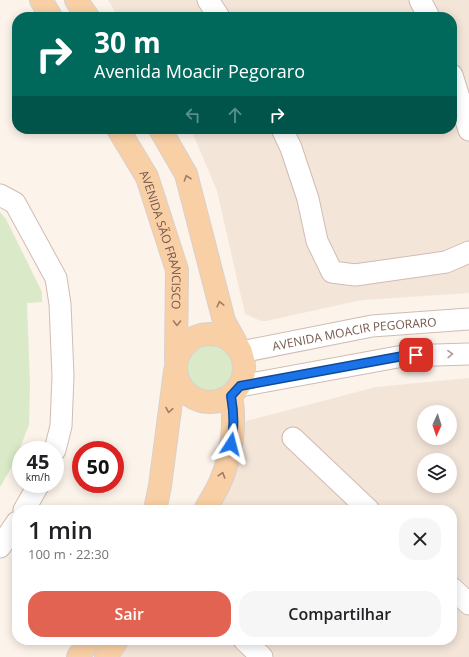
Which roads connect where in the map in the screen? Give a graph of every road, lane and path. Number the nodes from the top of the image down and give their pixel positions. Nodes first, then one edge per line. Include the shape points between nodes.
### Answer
1 (41, 0) edge
2 (76, 0) edge
3 (208, 0) edge
4 (420, 0) edge
5 (48, 12) edge
6 (84, 12) edge
7 (216, 12) edge
8 (426, 12) edge
9 (457, 91) edge
10 (469, 130) edge
11 (121, 134) edge
12 (163, 134) edge
13 (284, 134) edge
14 (0, 195) edge
15 (469, 252) edge
16 (469, 319) edge
17 (396, 323) junction
18 (241, 352) junction
19 (469, 354) edge
20 (403, 356) junction
21 (176, 365) junction
22 (235, 391) junction
23 (293, 438) dead end
24 (57, 441) edge
25 (34, 493) edge
26 (27, 505) edge
27 (156, 505) edge
28 (208, 505) edge
29 (364, 505) edge
30 (12, 529) edge
31 (0, 547) edge
32 (457, 593) edge
33 (469, 604) edge
34 (86, 645) edge
35 (114, 645) edge
36 (249, 645) edge
37 (78, 657) edge
38 (106, 657) edge
39 (262, 657) edge

1 - 5 main road
2 - 6 main road
3 - 7 street
4 - 8 street
9 - 10 street
11 -> 21 main road, AVENIDA SÃO FRANCISCO via 147,177 177,270
18 -> 12 main road via 224,322 186,174
13 - 15 street via 308,199 317,241 332,272 356,274 446,262
14 - 24 street via 15,203 56,278 60,304 63,376 61,426
16 - 17 street, AVENIDA MOACIR PEGORARO
17 - 18 street, AVENIDA MOACIR PEGORARO
17 - 20 street
18 - 21 main road via 229,339 217,334 204,334 182,347
18 - 22 main road via 244,375
20 -> 19 street
20 - 22 street
21 - 22 main road via 180,385 190,396 203,402 218,402
21 -> 27 main road, AVENIDA SÃO FRANCISCO
28 -> 22 main road via 221,480 234,432
23 - 29 street
25 - 26 street
30 - 31 street
32 - 33 street
34 - 37 main road
35 - 38 main road
36 - 39 street

